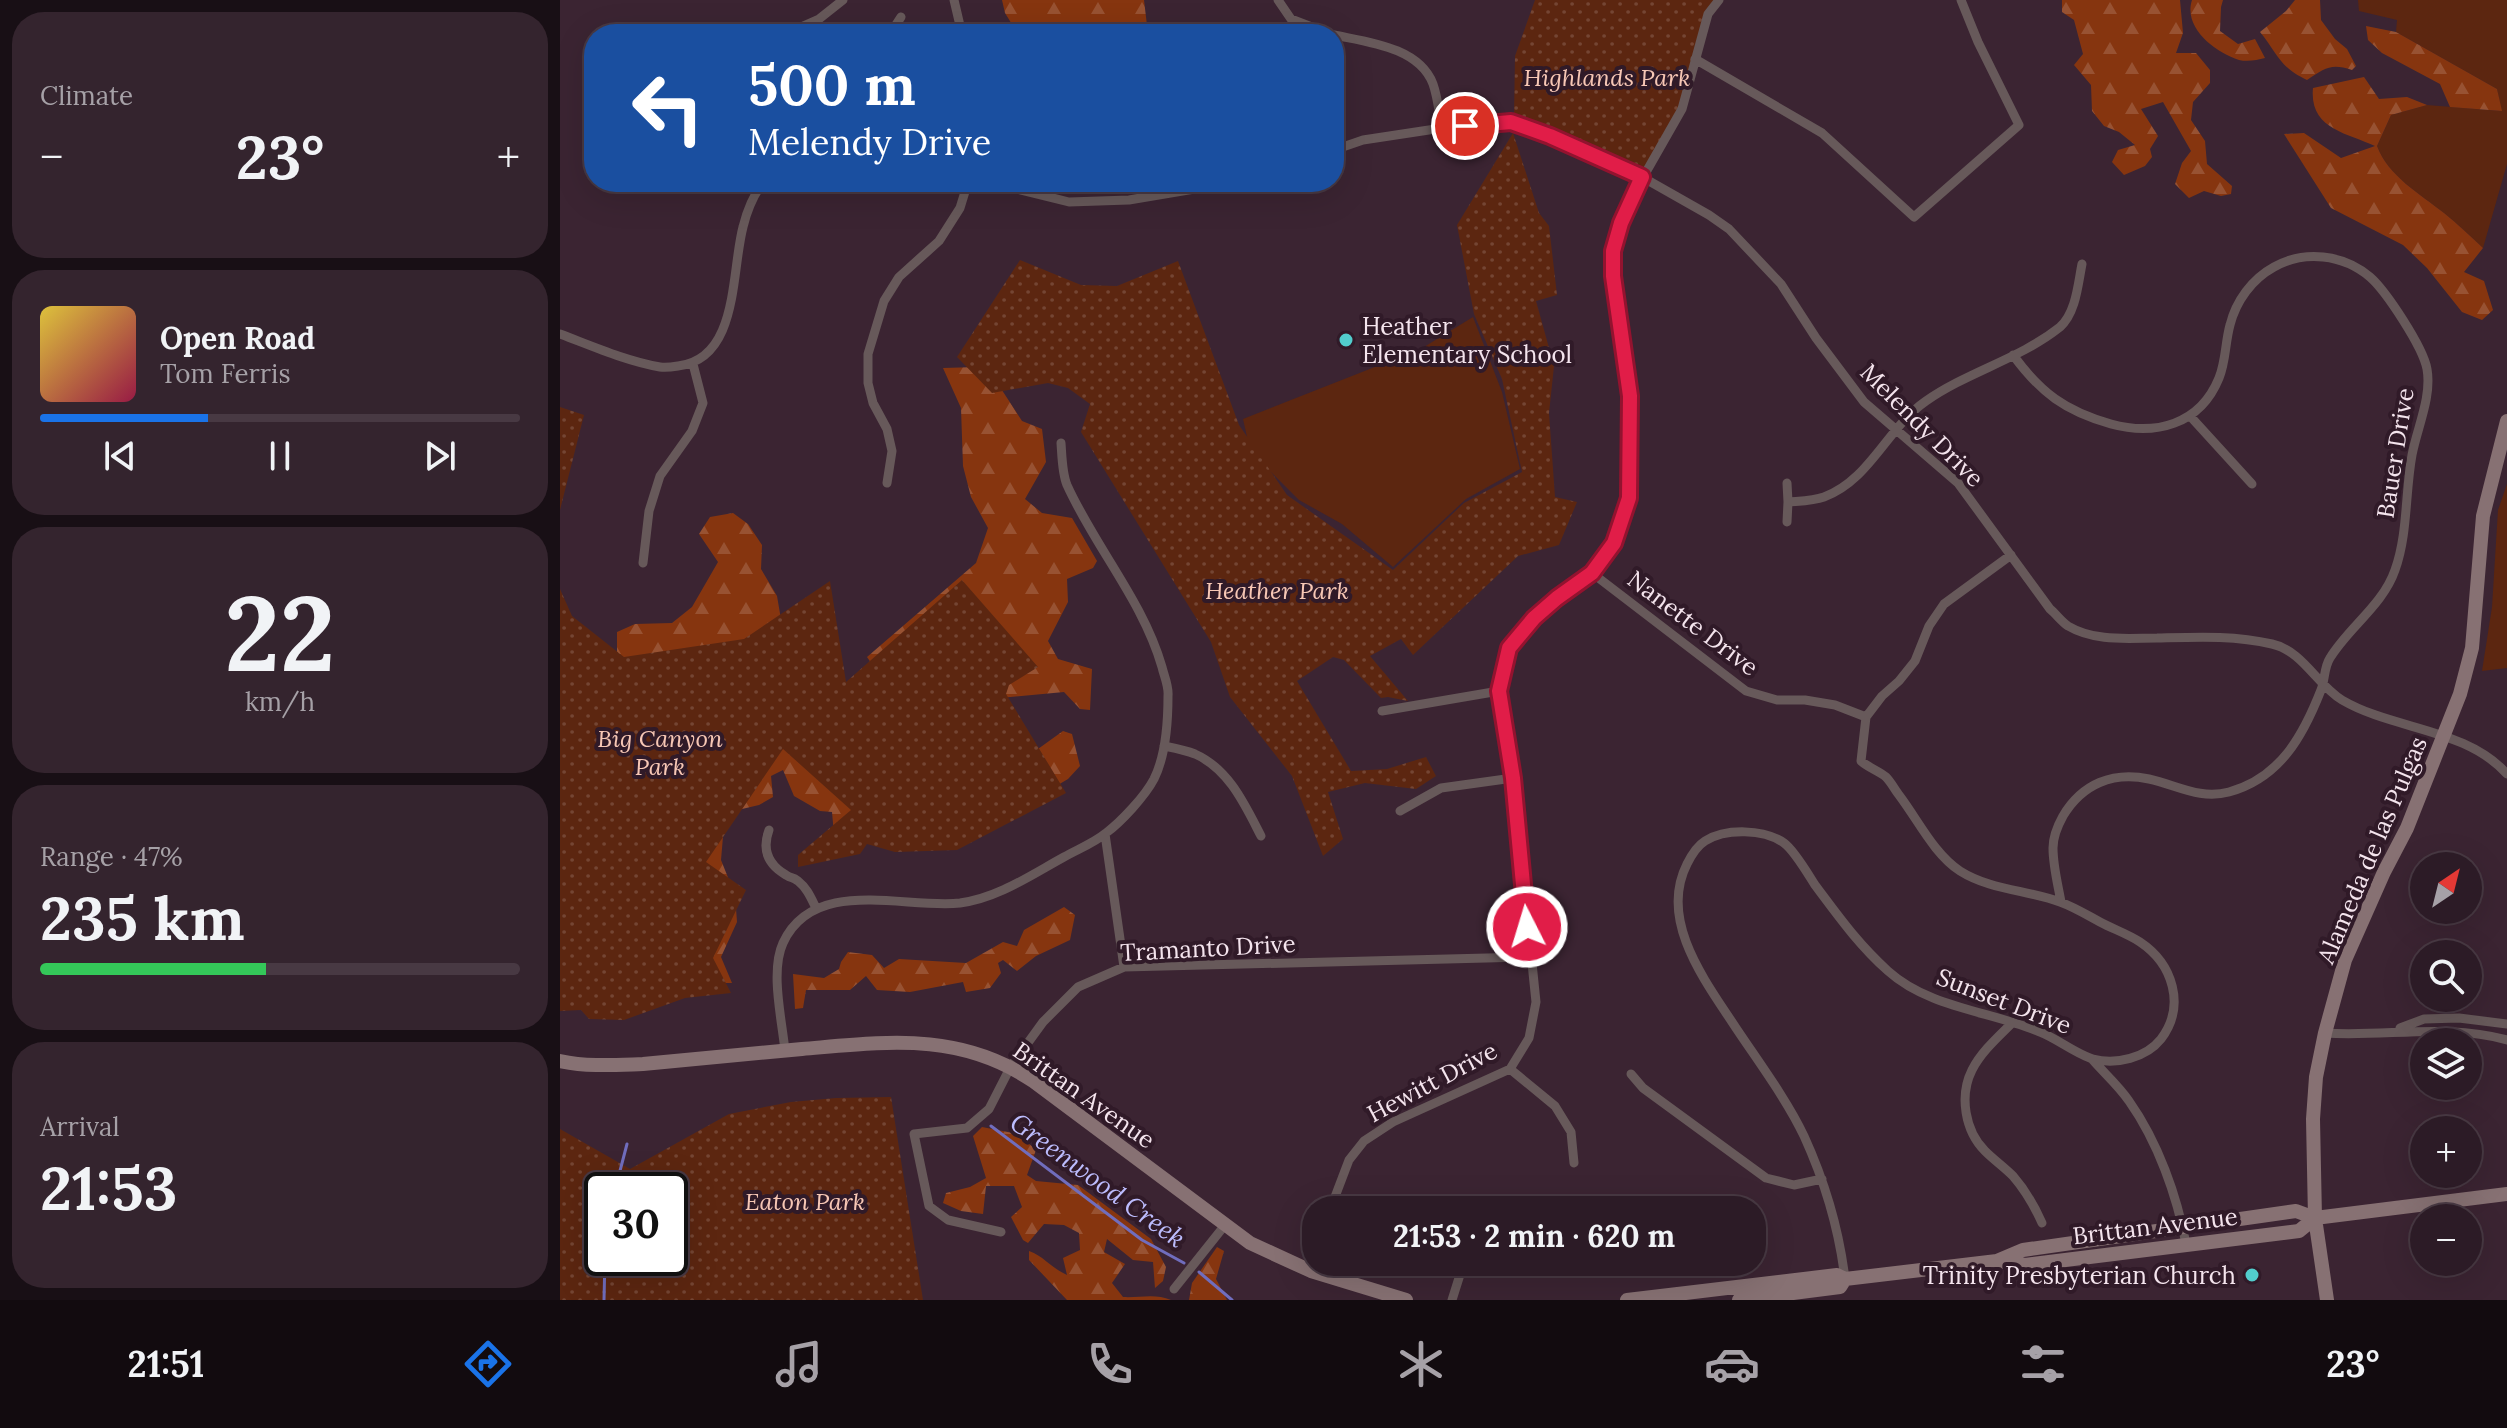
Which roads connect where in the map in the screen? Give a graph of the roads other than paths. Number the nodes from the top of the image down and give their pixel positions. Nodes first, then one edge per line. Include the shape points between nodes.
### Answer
1 (843, 0) edge
2 (954, 0) edge
3 (1278, 0) edge
4 (1719, 0) edge
5 (1961, 0) edge
6 (901, 17) dead end
7 (808, 24) edge
8 (896, 24) edge
9 (960, 24) edge
10 (1305, 24) edge
11 (1344, 37) edge
12 (1695, 59) junction
13 (1442, 128) junction
14 (1344, 147) edge
15 (1642, 177) junction
16 (756, 192) edge
17 (965, 192) edge
18 (1029, 192) edge
19 (1177, 192) edge
20 (2082, 264) dead end
21 (560, 334) edge
22 (2013, 355) junction
23 (693, 364) junction
24 (2190, 416) junction
25 (2507, 421) edge
26 (1897, 430) junction
27 (1061, 443) dead end
28 (887, 483) dead end
29 (1787, 483) dead end
30 (2252, 484) dead end
31 (1788, 502) junction
32 (1787, 522) dead end
33 (2011, 555) junction
34 (643, 563) dead end
35 (1592, 573) junction
36 (2324, 683) junction
37 (1499, 691) junction
38 (1382, 711) dead end
39 (1866, 717) junction
40 (2445, 737) junction
41 (1164, 746) junction
42 (2507, 774) edge
43 (1513, 778) junction
44 (1400, 811) dead end
45 (769, 830) dead end
46 (1105, 834) junction
47 (1261, 836) dead end
48 (2061, 902) junction
49 (816, 908) junction
50 (1530, 957) junction
51 (1124, 967) junction
52 (2012, 1023) junction
53 (2507, 1024) edge
54 (2393, 1031) junction
55 (2325, 1033) junction
56 (2507, 1040) edge
57 (785, 1051) junction
58 (2092, 1059) junction
59 (560, 1061) edge
60 (1011, 1066) junction
61 (1510, 1069) junction
62 (1631, 1074) dead end
63 (1574, 1163) dead end
64 (1822, 1179) junction
65 (2507, 1194) edge
66 (1335, 1196) edge
67 (2315, 1218) junction
68 (2042, 1223) dead end
69 (1225, 1225) junction
70 (2183, 1228) junction
71 (1001, 1232) dead end
72 (2186, 1244) junction
73 (1302, 1260) edge
74 (1997, 1261) junction
75 (1345, 1276) edge
76 (1460, 1276) edge
77 (1845, 1279) junction
78 (1174, 1289) dead end
79 (1406, 1300) edge
80 (1452, 1300) edge
81 (1627, 1300) edge
82 (1739, 1300) edge
83 (2327, 1300) edge

1 - 7 street
2 - 9 street
3 - 10 street via 1291,19
4 - 12 street, Hewitt Drive via 1708,14
5 - 12 street via 2019,125 1914,217 1822,133
6 - 8 street
11 - 13 street via 1387,47 1415,61 1432,82
12 - 15 street, Hewitt Drive via 1682,109
13 - 14 street, Melendy Drive
13 - 15 street, Melendy Drive via 1511,122
15 - 26 street, Melendy Drive via 1729,229 1781,284 1864,402
15 - 35 street, Hewitt Drive via 1613,251 1630,396 1629,498 1614,543
16 - 23 street via 742,227 727,321 713,348
17 - 28 street via 939,241 899,277 884,301 868,354 868,383 892,451
18 - 19 street via 1069,202
20 - 22 street via 2075,301 2062,325
21 - 23 street via 663,368
22 - 24 street via 2032,381 2064,406 2096,420 2144,429 2166,427
22 - 26 street via 1922,403
23 - 34 street via 703,403 692,431 660,476 649,511
24 - 30 street
24 - 36 street, Bauer Drive via 2219,380 2240,298 2274,267 2294,259 2328,256 2373,279 2424,357 2427,390 2395,572 2328,660
25 - 40 main road, Alameda de las Pulgas via 2483,516 2472,648
26 - 31 street via 1850,485 1822,498
26 - 33 street, Melendy Drive via 1958,483
27 - 41 street via 1066,482 1155,643 1169,692
29 - 31 street
31 - 32 street
33 - 36 street, Melendy Drive via 2068,626 2102,638 2234,637 2276,644 2296,655
33 - 39 street via 1944,604 1915,661
35 - 37 street, Hewitt Drive via 1557,598 1509,648
35 - 39 street, Nanette Drive via 1746,691 1777,700 1835,705
36 - 40 street, Melendy Drive via 2357,708
36 - 48 street, Bauer Drive via 2299,739 2262,778 2207,795 2131,777 2111,777 2089,786 2071,803 2052,846
37 - 38 street
37 - 43 street, Hewitt Drive
39 - 48 street, Sunset Drive via 1861,761 1885,775 1943,857 1973,879
40 - 42 street, Melendy Drive via 2488,757
40 - 55 main road, Alameda de las Pulgas via 2345,960
41 - 46 street via 1154,779
41 - 47 street via 1197,755 1224,776
43 - 44 street via 1441,788
43 - 50 street, Hewitt Drive
45 - 49 street via 768,859 809,892
46 - 49 street via 1001,892 978,899 945,904 859,900
46 - 51 street
48 - 58 street, Sunset Drive via 2143,944 2167,969 2174,986 2169,1027 2158,1043 2124,1061
49 - 57 street via 796,926 780,952
50 - 51 street, Tramanto Drive
50 - 61 street, Hewitt Drive via 1536,1002 1529,1038
51 - 60 street, Tramanto Drive via 1078,987 1043,1022
52 - 58 street, Sunset Drive
52 - 64 street, Sunset Drive via 1935,999 1892,975 1856,941 1785,843 1740,831 1703,842 1679,884 1681,923 1697,968 1802,1132
52 - 68 street via 1971,1071 1966,1114 1982,1149 2030,1197
53 - 54 street via 2424,1019
54 - 55 street
54 - 56 street via 2450,1030
55 - 67 main road, Alameda de las Pulgas via 2313,1119
57 - 59 main road, Brittan Avenue via 616,1065
57 - 60 main road, Brittan Avenue via 919,1042 978,1053
58 - 70 street via 2129,1101 2155,1147
60 - 69 main road, Brittan Avenue
60 - 71 street, Tramanto Drive via 989,1109 967,1128 914,1134 929,1206 948,1220
61 - 63 street via 1555,1106 1571,1132
61 - 66 street, Hewitt Drive via 1393,1122 1364,1141 1349,1160
62 - 64 street via 1766,1178 1794,1185
64 - 77 street, Sunset Drive
65 - 67 main road, Brittan Avenue
67 - 70 main road, Brittan Avenue via 2296,1211
67 - 72 main road, Brittan Avenue via 2299,1231
67 - 83 main road, Alameda de las Pulgas
69 - 73 main road, Brittan Avenue via 1250,1243
69 - 78 street
70 - 72 street
70 - 74 main road, Brittan Avenue via 2023,1250
72 - 74 main road, Brittan Avenue via 2025,1265
74 - 77 main road, Brittan Avenue
75 - 79 main road, Brittan Avenue
76 - 80 street
77 - 81 main road, Brittan Avenue via 1837,1275
77 - 82 main road, Brittan Avenue via 1840,1287

